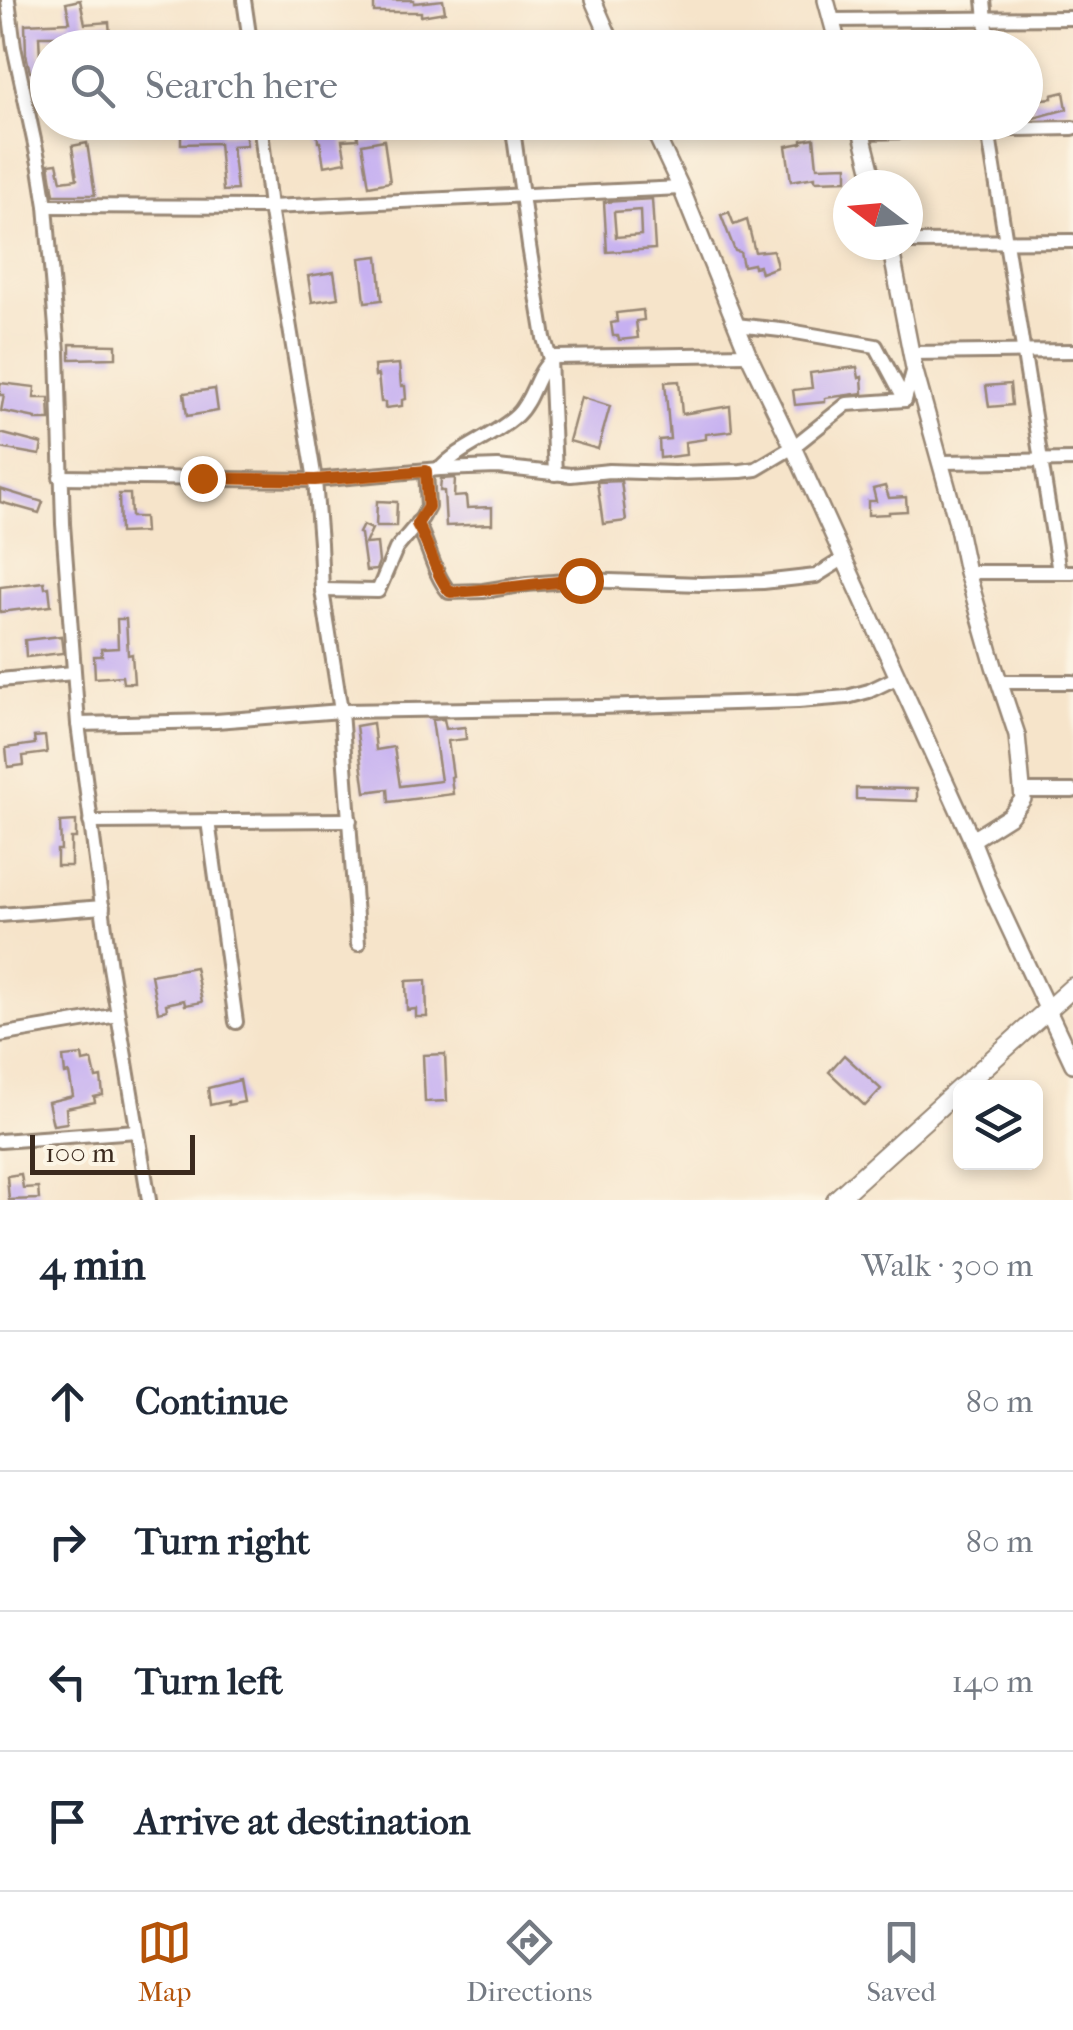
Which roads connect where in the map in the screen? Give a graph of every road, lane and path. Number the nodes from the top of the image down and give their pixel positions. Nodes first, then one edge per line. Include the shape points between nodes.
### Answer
1 (8, 0) edge
2 (244, 0) edge
3 (593, 0) edge
4 (826, 0) edge
5 (984, 0) edge
6 (986, 18) junction
7 (1073, 18) edge
8 (832, 20) junction
9 (248, 30) edge
10 (606, 30) edge
11 (834, 30) edge
12 (987, 30) edge
13 (30, 121) edge
14 (1043, 128) edge
15 (1073, 128) edge
16 (34, 140) edge
17 (262, 140) edge
18 (514, 140) edge
19 (658, 140) edge
20 (864, 140) edge
21 (996, 140) edge
22 (872, 170) edge
23 (681, 188) junction
24 (522, 196) junction
25 (46, 206) junction
26 (270, 207) junction
27 (1073, 241) edge
28 (923, 242) edge
29 (1006, 242) junction
30 (893, 260) edge
31 (736, 325) junction
32 (1073, 351) edge
33 (1024, 352) junction
34 (748, 354) junction
35 (550, 360) junction
36 (912, 361) junction
37 (905, 400) junction
38 (793, 447) junction
39 (1042, 460) junction
40 (1073, 460) edge
41 (941, 462) junction
42 (433, 470) junction
43 (555, 474) junction
44 (60, 478) junction
45 (315, 480) junction
46 (417, 524) junction
47 (843, 559) junction
48 (967, 572) junction
49 (1066, 572) edge
50 (322, 590) junction
51 (73, 673) junction
52 (898, 678) junction
53 (0, 680) edge
54 (1000, 682) junction
55 (1073, 682) edge
56 (341, 711) junction
57 (78, 724) junction
58 (1023, 791) junction
59 (1073, 791) edge
60 (350, 820) junction
61 (90, 822) junction
62 (208, 822) junction
63 (972, 840) junction
64 (102, 908) junction
65 (0, 915) edge
66 (358, 944) dead end
67 (1073, 987) edge
68 (1049, 1009) junction
69 (118, 1015) junction
70 (236, 1022) dead end
71 (0, 1034) edge
72 (1073, 1064) edge
73 (970, 1080) edge
74 (953, 1095) edge
75 (137, 1131) junction
76 (0, 1140) edge
77 (149, 1200) edge
78 (836, 1200) edge

1 - 13 street
2 - 9 street
3 - 10 main road
4 - 8 main road
5 - 6 street
6 - 7 street
6 - 8 street
6 - 12 street
8 - 11 main road
14 - 15 street
16 - 25 street
17 - 26 street
18 - 24 street
19 - 23 main road
20 - 22 main road
21 - 29 street
23 - 24 street
23 - 31 main road
24 - 26 street
24 - 35 street
25 - 26 street
25 - 44 street
26 - 45 street
27 - 29 street
28 - 29 street
29 - 33 street
30 - 36 main road
31 - 34 main road
31 - 37 street via 876,346
32 - 33 street
33 - 36 street
33 - 39 street
34 - 35 street
34 - 38 main road
35 - 42 street via 520,413
35 - 43 street
36 - 37 street
36 - 41 main road
37 - 38 street via 847,404
38 - 43 street via 741,472
38 - 47 main road
39 - 40 street
39 - 41 street
39 - 49 street
41 - 48 main road
42 - 43 street via 498,467
42 - 45 street
42 - 46 street via 428,507
44 - 45 street
44 - 51 street
45 - 50 street
46 - 47 street via 450,592 580,580 763,582 816,576
46 - 50 street via 396,549 378,590
47 - 52 main road
48 - 49 street
48 - 54 main road
50 - 56 street
51 - 53 street
51 - 57 street
52 - 56 street via 847,697 798,701
52 - 63 main road
54 - 55 street
54 - 58 main road via 1017,736
56 - 57 street
56 - 60 street
57 - 61 street
58 - 59 street
58 - 63 main road via 1010,816
60 - 62 street
60 - 66 street
61 - 62 street
61 - 64 street
62 - 70 street
63 - 68 main road
64 - 65 street
64 - 69 street
67 - 68 highway
68 - 72 main road
68 - 73 highway
69 - 71 street
69 - 75 street
74 - 78 highway
75 - 76 street
75 - 77 street

